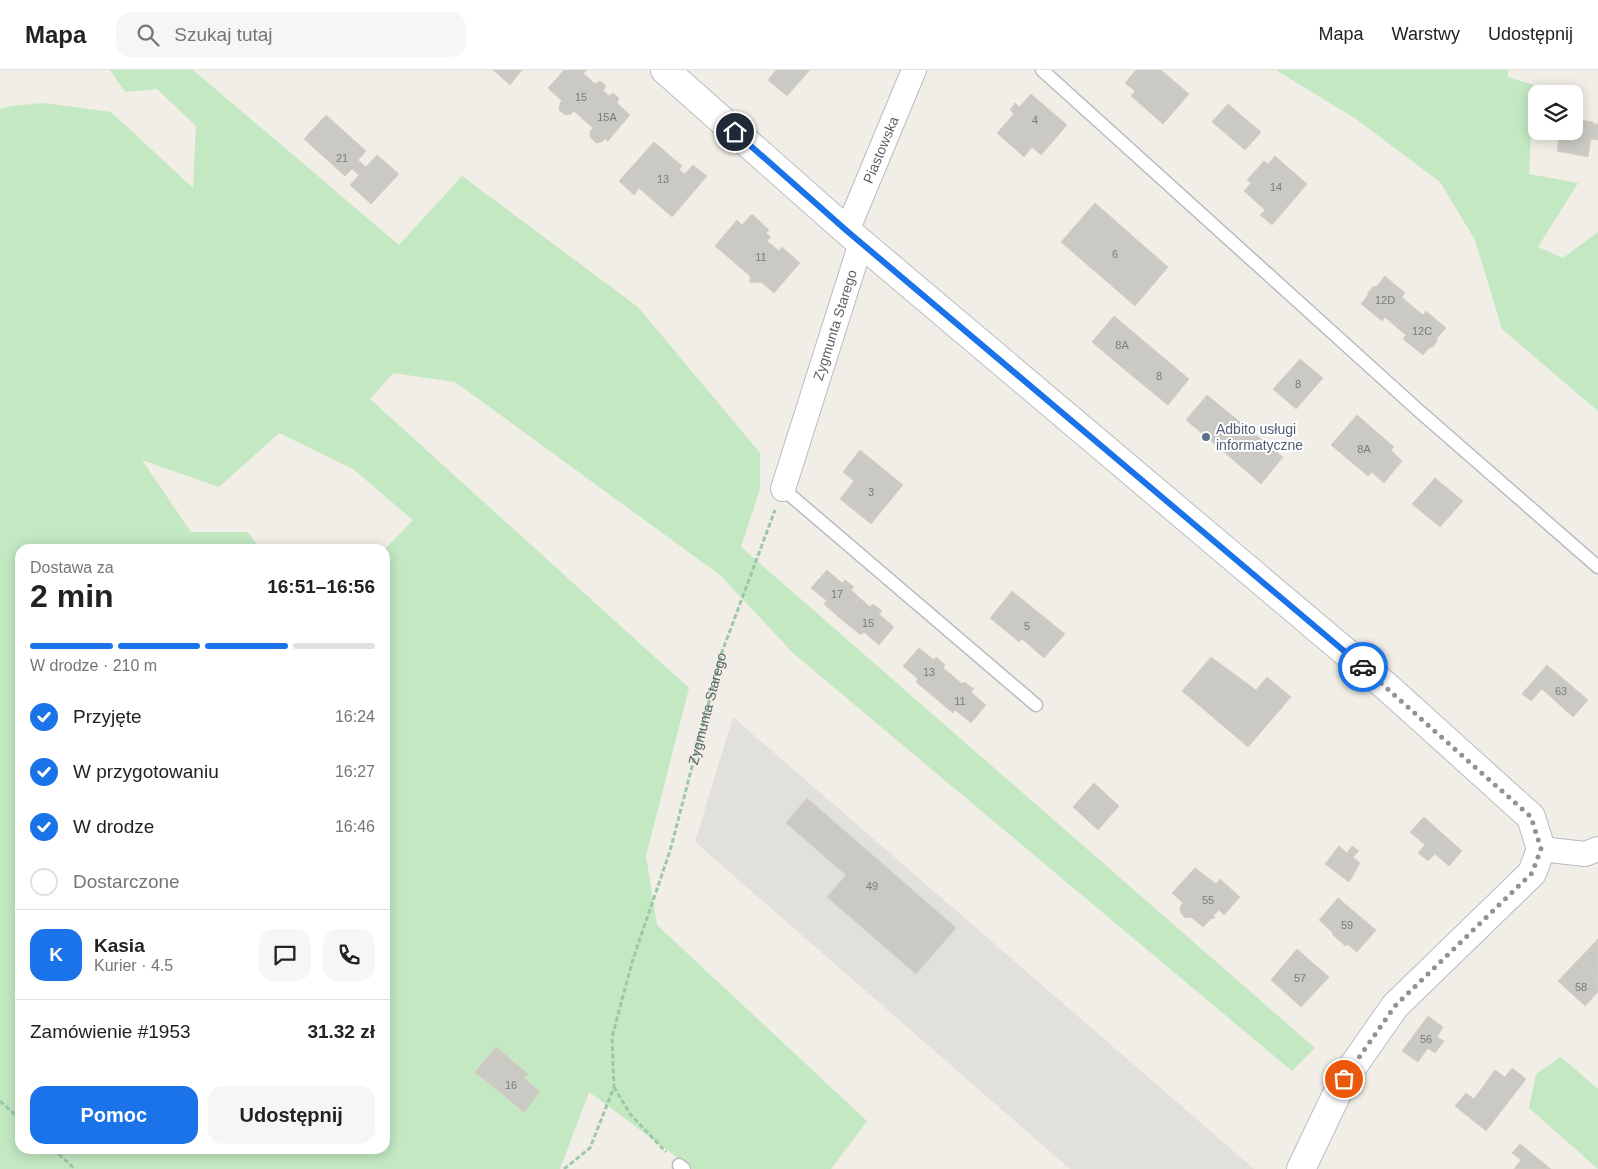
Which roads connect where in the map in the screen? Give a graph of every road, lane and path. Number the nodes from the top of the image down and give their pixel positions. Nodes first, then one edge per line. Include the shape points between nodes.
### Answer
1 (664, 70) edge
2 (914, 70) edge
3 (1042, 70) edge
4 (854, 237) junction
5 (783, 489) junction
6 (1598, 567) edge
7 (1036, 705) dead end
8 (1541, 849) junction
9 (1594, 856) edge
10 (614, 1087) junction
11 (0, 1101) edge
12 (15, 1114) edge
13 (58, 1154) edge
14 (681, 1167) edge
15 (75, 1169) edge
16 (564, 1169) edge
17 (1302, 1169) edge

1 - 4 street
2 - 4 street, Piastowska
3 - 6 lane via 1418,410
4 - 5 street, Zygmunta Starego
4 - 8 street via 1402,700 1531,817
5 - 7 lane
5 - 10 path, Zygmunta Starego via 722,652 670,851 631,968 612,1037
8 - 9 street
8 - 17 street via 1532,873 1395,1006 1344,1079
10 - 14 path via 630,1114
10 - 16 path, Zygmunta Starego via 590,1148
11 - 12 path
13 - 15 path

